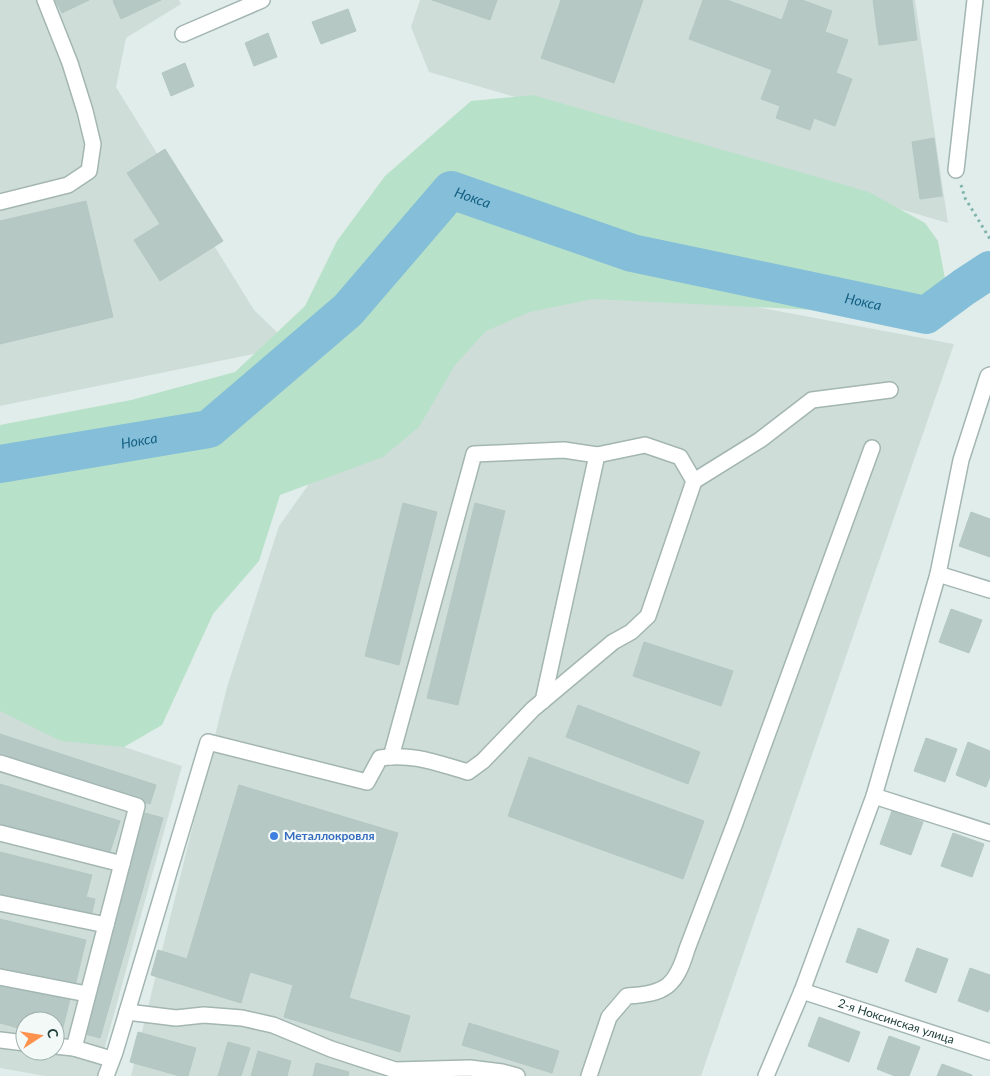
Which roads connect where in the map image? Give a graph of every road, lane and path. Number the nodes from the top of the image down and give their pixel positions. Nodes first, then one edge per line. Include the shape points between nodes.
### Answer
1 (45, 0) edge
2 (262, 0) edge
3 (975, 0) edge
4 (183, 34) dead end
5 (956, 170) joint
6 (0, 202) edge
7 (990, 239) edge
8 (990, 375) edge
9 (890, 390) dead end
10 (872, 448) dead end
11 (597, 455) junction
12 (694, 481) junction
13 (938, 574) junction
14 (990, 590) edge
15 (543, 701) junction
16 (391, 756) junction
17 (0, 763) edge
18 (874, 796) junction
19 (0, 833) edge
20 (990, 833) edge
21 (122, 864) junction
22 (0, 903) edge
23 (106, 925) junction
24 (0, 977) edge
25 (802, 991) junction
26 (87, 994) junction
27 (127, 1012) junction
28 (0, 1040) edge
29 (15, 1042) edge
30 (65, 1047) edge
31 (74, 1048) junction
32 (990, 1052) edge
33 (111, 1059) junction
34 (106, 1076) edge
35 (517, 1076) edge
36 (589, 1076) edge
37 (766, 1076) edge

1 - 6 street via 85,111 93,144 89,171 68,185
2 - 4 street
3 - 5 street
5 - 7 path via 965,198
8 - 13 street via 961,460
9 - 12 street via 812,400 760,440
10 - 36 street via 682,968 664,989 627,996 609,1017
11 - 12 street via 644,445 680,457
11 - 15 street
11 - 16 street via 564,450 474,454
12 - 15 street via 648,616
13 - 14 street
13 - 18 street
15 - 16 street via 468,772 423,758
16 - 27 street via 380,758 367,782 208,742
17 - 21 street via 137,806
18 - 20 street
18 - 25 street
19 - 21 street
21 - 23 street
22 - 23 street
23 - 26 street
24 - 26 street
25 - 32 street, 2-я Ноксинская улица
25 - 37 street
26 - 31 street
27 - 33 street
27 - 35 street via 176,1018 204,1015 242,1018 272,1025 331,1050 395,1070 477,1069
28 - 29 street
30 - 31 street
31 - 33 street
33 - 34 street

